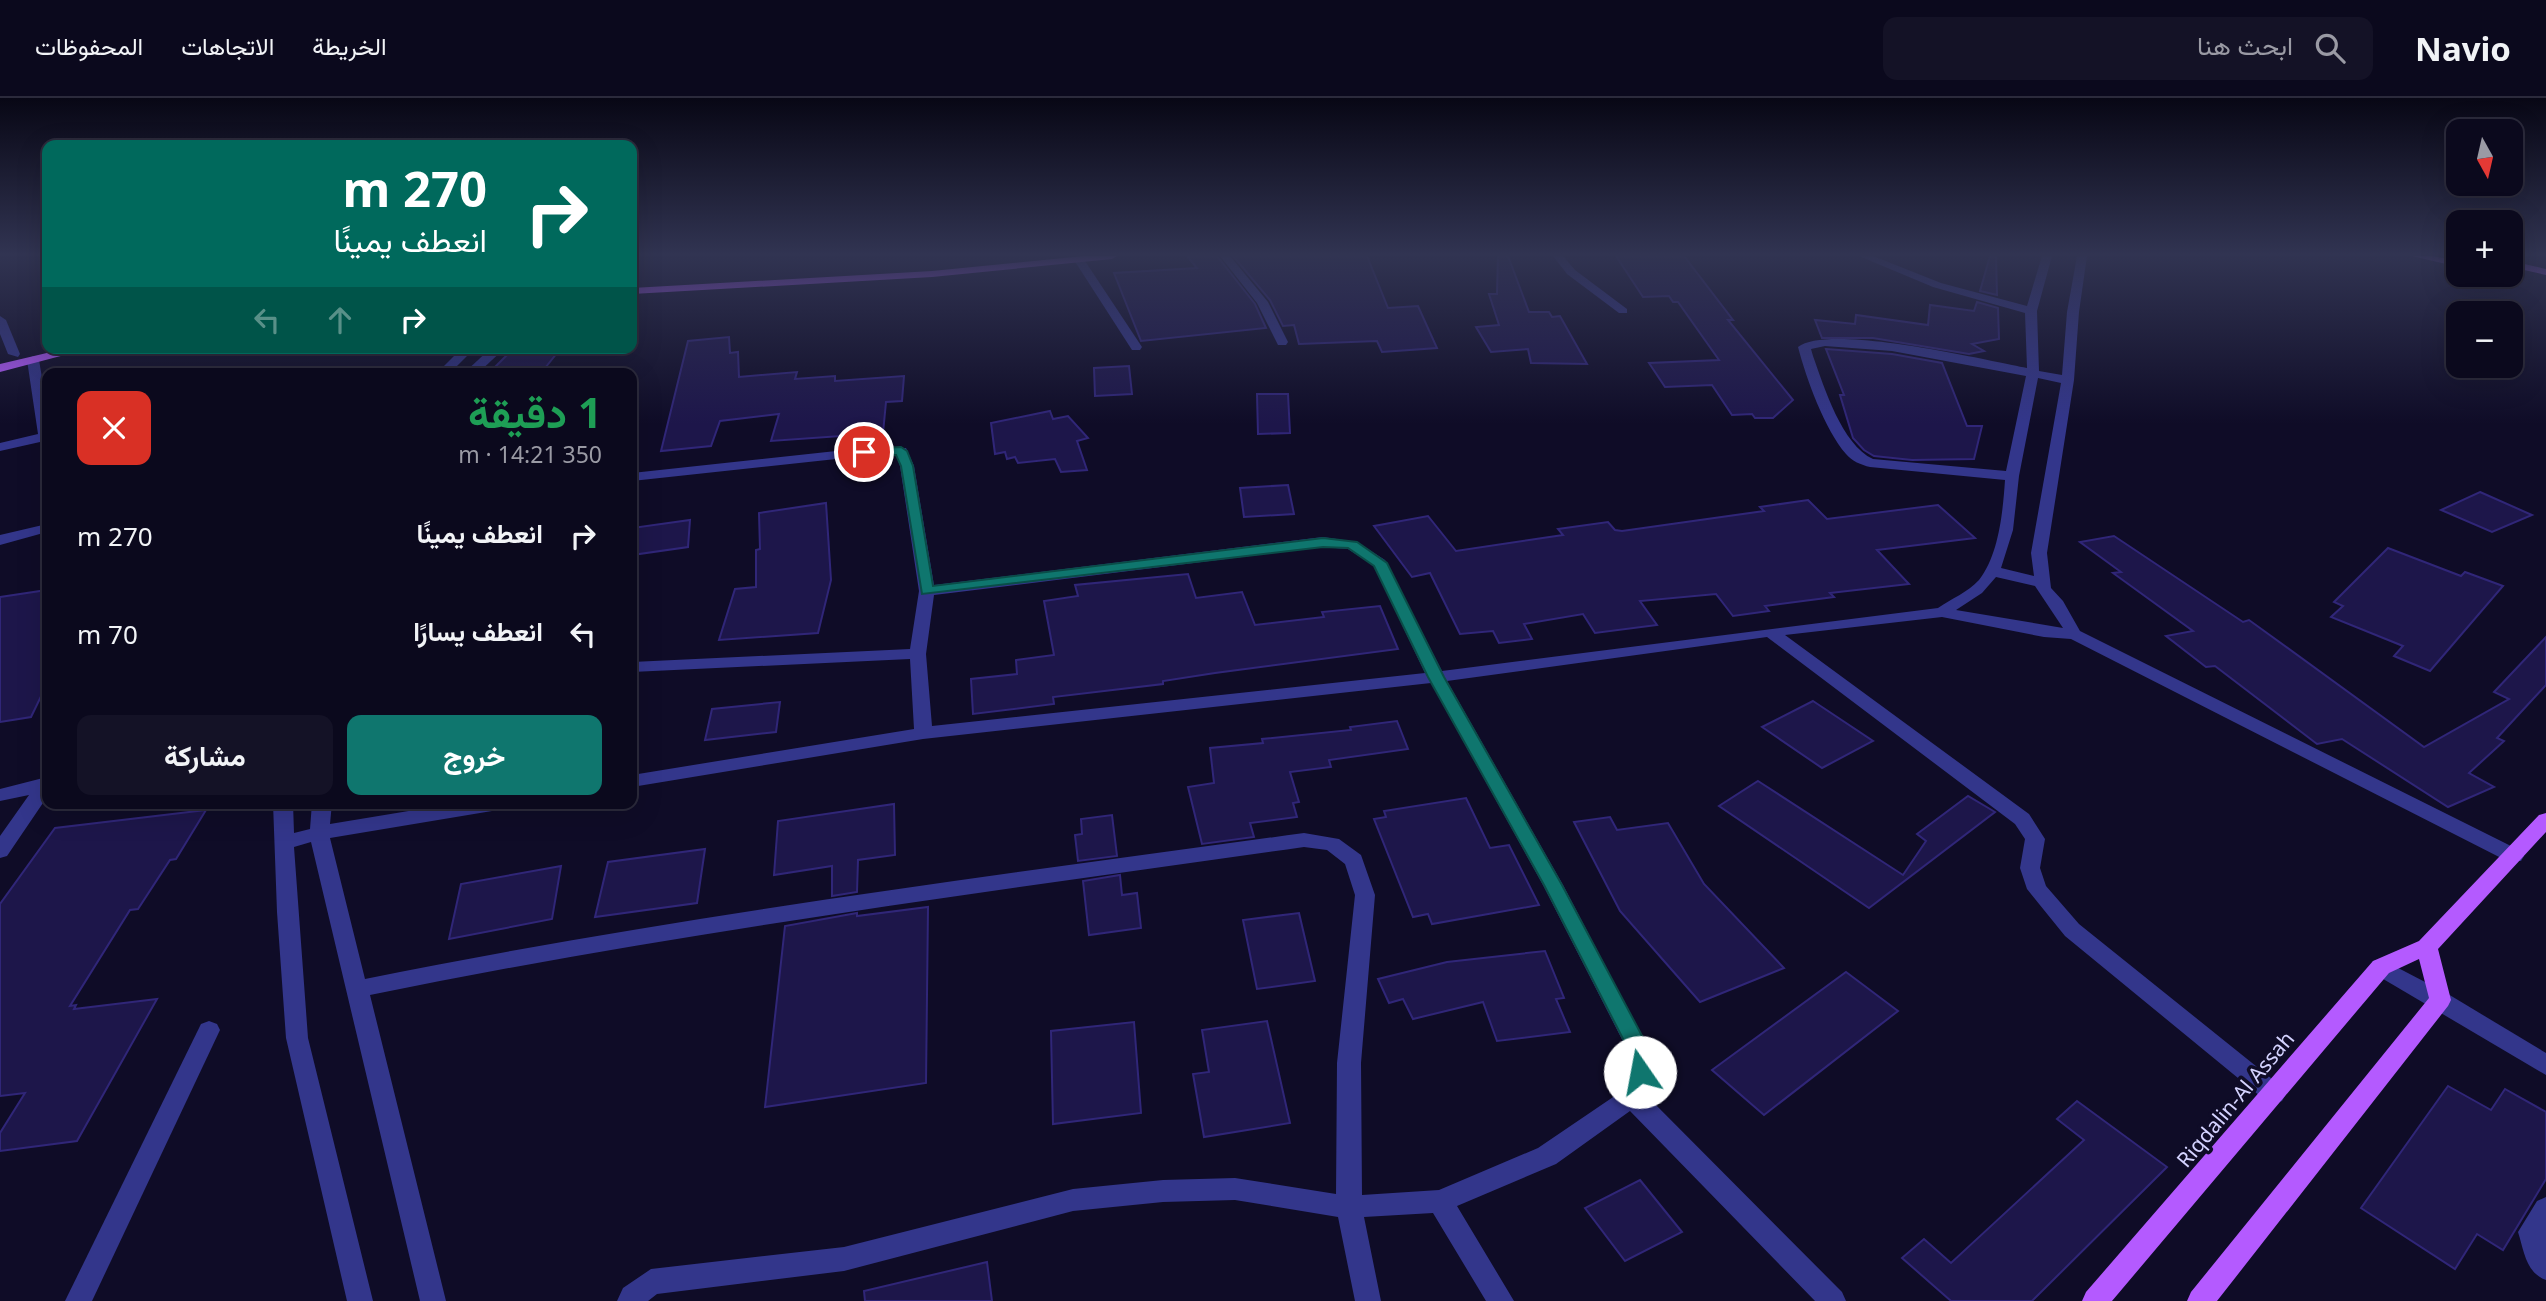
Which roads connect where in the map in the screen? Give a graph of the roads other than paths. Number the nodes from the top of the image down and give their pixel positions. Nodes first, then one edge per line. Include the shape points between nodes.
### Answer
1 (1113, 312) edge
2 (1267, 312) edge
3 (2031, 312) edge
4 (2073, 312) edge
5 (0, 320) edge
6 (1282, 342) dead end
7 (1136, 347) dead end
8 (42, 348) edge
9 (14, 354) junction
10 (59, 354) edge
11 (464, 354) edge
12 (492, 354) edge
13 (0, 357) edge
14 (33, 360) junction
15 (0, 368) edge
16 (448, 368) edge
17 (476, 368) edge
18 (2033, 374) junction
19 (2068, 380) junction
20 (42, 411) edge
21 (42, 440) edge
22 (0, 447) edge
23 (637, 476) edge
24 (2012, 476) junction
25 (42, 529) edge
26 (0, 540) edge
27 (1992, 571) junction
28 (2043, 583) junction
29 (927, 591) junction
30 (1942, 612) junction
31 (1770, 632) junction
32 (2074, 634) junction
33 (918, 654) junction
34 (637, 667) edge
35 (1436, 677) junction
36 (923, 733) junction
37 (637, 780) edge
38 (42, 785) edge
39 (42, 791) edge
40 (0, 795) edge
41 (283, 809) edge
42 (321, 809) edge
43 (462, 809) edge
44 (2546, 820) edge
45 (319, 833) junction
46 (284, 843) junction
47 (0, 851) edge
48 (2514, 856) junction
49 (2427, 947) junction
50 (2381, 967) junction
51 (358, 989) junction
52 (2440, 1000) junction
53 (209, 1030) dead end
54 (2546, 1065) edge
55 (2274, 1094) junction
56 (1632, 1097) junction
57 (1440, 1201) junction
58 (1349, 1207) junction
59 (2546, 1209) edge
60 (2546, 1269) edge
61 (626, 1300) edge
62 (78, 1301) edge
63 (360, 1301) edge
64 (433, 1301) edge
65 (1368, 1301) edge
66 (1501, 1301) edge
67 (1833, 1301) edge
68 (2095, 1301) edge
69 (2200, 1301) edge

1 - 7 street
2 - 6 street
3 - 18 street
4 - 19 street
5 - 9 street
8 - 9 main road
9 - 13 main road
10 - 14 main road
11 - 16 street
12 - 17 street
14 - 15 main road
14 - 20 street
18 - 19 street
18 - 24 street
18 - 24 street via 1851,343 1831,341 1804,347 1836,429 1861,460
19 - 28 street via 2039,553
21 - 22 street
23 - 29 street via 901,451
24 - 27 street
25 - 26 street
27 - 28 street
27 - 30 street via 1984,583
28 - 32 street
29 - 33 street
29 - 35 street via 1323,542 1352,545 1380,563
30 - 31 street
30 - 32 street
31 - 35 street
31 - 55 street via 2022,819 2035,839 2030,868 2037,889 2073,930
32 - 48 street
33 - 34 street
33 - 36 street
35 - 36 street
35 - 56 street via 1553,885 1641,1055
36 - 37 street
38 - 40 street
39 - 47 street
41 - 46 street
42 - 45 street
43 - 45 street
44 - 48 main road, Riqdalin-Al Assah
45 - 46 street
45 - 51 street
46 - 63 street via 297,1038
48 - 49 main road, Riqdalin-Al Assah
49 - 50 main road, Riqdalin-Al Assah
49 - 52 main road
50 - 52 street
50 - 55 main road, Riqdalin-Al Assah
51 - 58 street via 530,954 933,892 1304,840 1332,844 1354,860 1365,895 1349,1063
51 - 64 street
52 - 54 street
52 - 69 main road
53 - 62 street
55 - 68 main road, Riqdalin-Al Assah
56 - 57 street via 1547,1156
56 - 67 street
57 - 58 street
57 - 66 street
58 - 61 street via 1235,1189 1073,1200 844,1259 651,1282
58 - 65 street
59 - 60 street via 2531,1232

